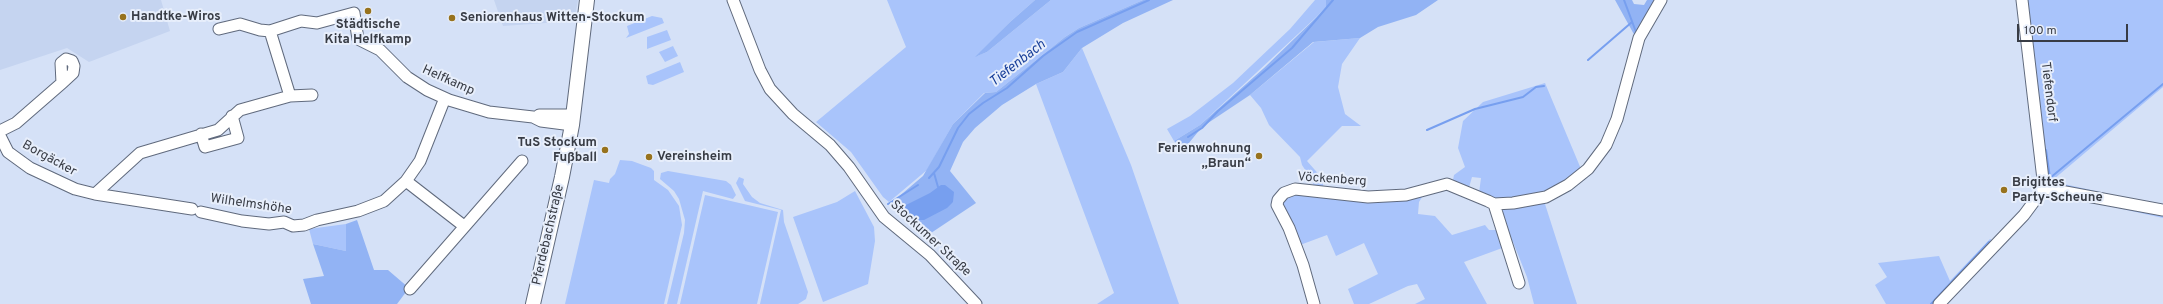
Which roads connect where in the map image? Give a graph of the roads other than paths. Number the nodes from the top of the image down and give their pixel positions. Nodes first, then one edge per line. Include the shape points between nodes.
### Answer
1 (587, 0) edge
2 (733, 0) edge
3 (1661, 0) edge
4 (2022, 0) edge
5 (219, 29) dead end
6 (270, 31) junction
7 (62, 83) dead end
8 (312, 95) dead end
9 (290, 96) junction
10 (445, 98) junction
11 (232, 116) junction
12 (573, 120) junction
13 (218, 130) junction
14 (0, 131) edge
15 (201, 134) junction
16 (0, 136) edge
17 (222, 142) junction
18 (522, 160) dead end
19 (114, 175) junction
20 (406, 181) junction
21 (2044, 188) junction
22 (95, 194) junction
23 (123, 197) junction
24 (1494, 204) junction
25 (2163, 210) edge
26 (464, 226) junction
27 (1519, 283) dead end
28 (410, 289) dead end
29 (533, 304) edge
30 (976, 304) edge
31 (1314, 304) edge
32 (1939, 304) edge

1 - 12 main road, Pferdebachstraße
2 - 30 street, Stockumer Straße via 760,70 774,95 830,145 884,217 930,255
3 - 24 street, Vöckenberg via 1637,43 1617,119 1606,144 1588,169 1568,185 1546,197
4 - 21 street, Tiefendorf
5 - 6 street, Helfkamp via 240,24
6 - 9 street
6 - 10 street, Helfkamp via 301,21 317,23 354,13 358,39 380,50 395,67 418,85
7 - 14 street, Borgäcker via 16,123
8 - 9 street
9 - 11 street via 240,110
10 - 12 street, Helfkamp via 489,112 533,117 541,121
10 - 20 street, Wilhelmshöhe via 423,156
11 - 13 street
11 - 17 street via 238,138
12 - 29 main road, Pferdebachstraße
13 - 15 street
13 - 17 street
15 - 17 street via 204,147
15 - 19 street via 140,153
16 - 22 street, Borgäcker via 8,152 30,168 57,182
18 - 26 street
19 - 22 street
19 - 23 street
20 - 23 street, Wilhelmshöhe via 377,204 293,226 284,222 269,224 242,221
20 - 26 street
21 - 25 street
21 - 32 street via 2024,215
22 - 23 street, Borgäcker
24 - 27 street
24 - 31 street, Vöckenberg via 1447,184 1406,195 1368,197 1295,190 1284,193 1277,205 1289,228
26 - 28 street

